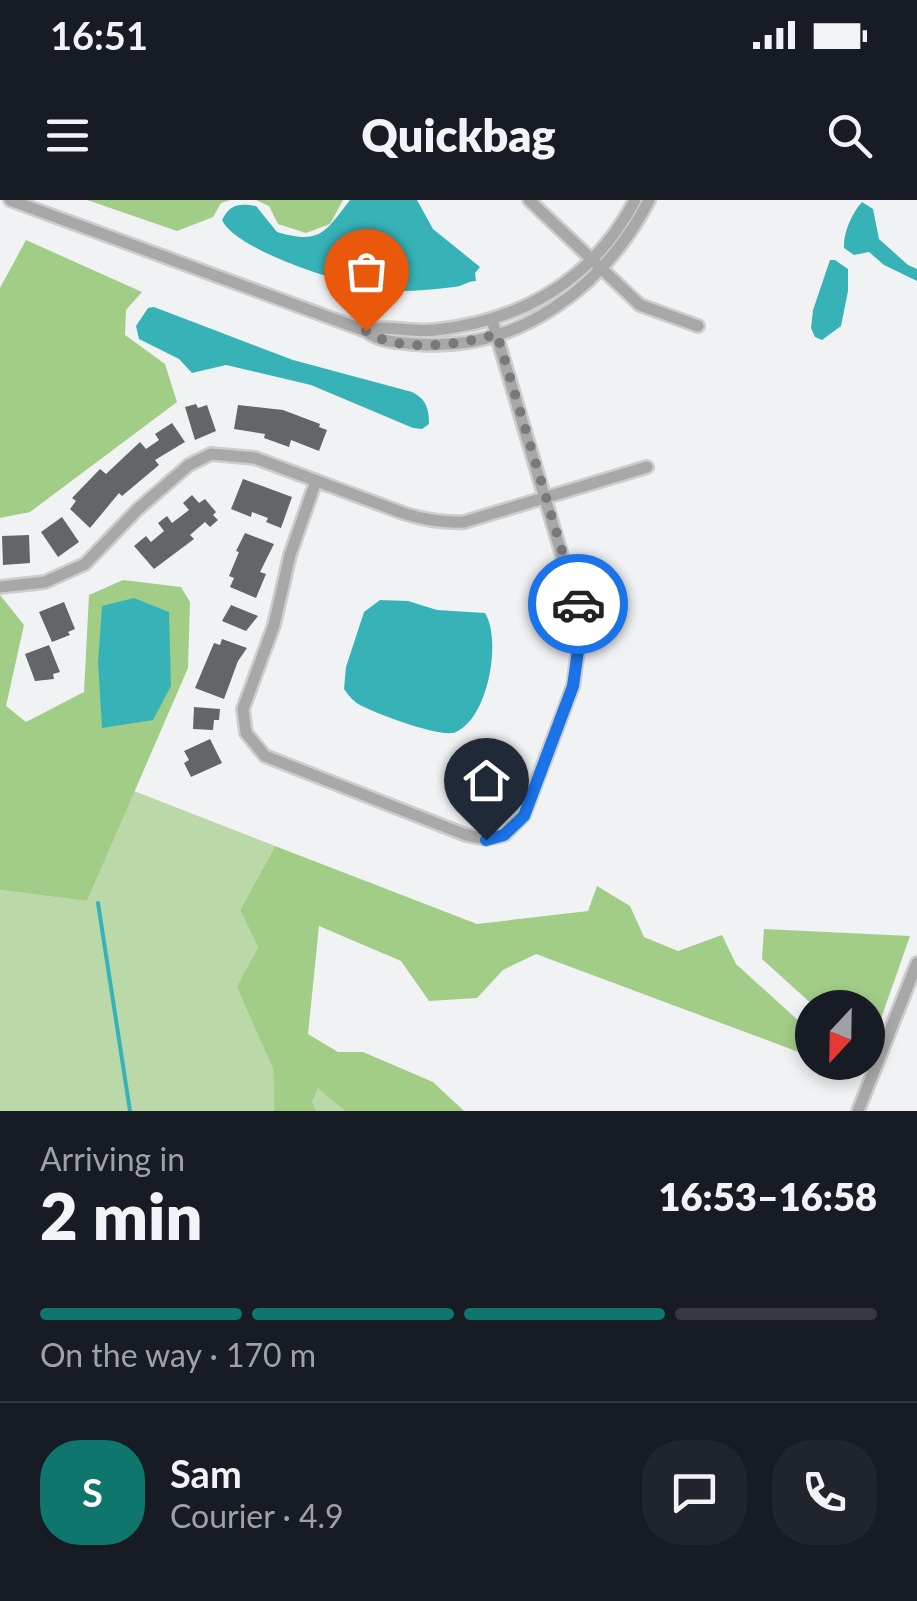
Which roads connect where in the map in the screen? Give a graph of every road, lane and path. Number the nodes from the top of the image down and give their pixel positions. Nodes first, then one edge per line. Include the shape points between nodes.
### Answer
1 (10, 200) edge
2 (530, 200) edge
3 (635, 200) edge
4 (650, 200) edge
5 (592, 260) junction
6 (602, 269) junction
7 (492, 320) junction
8 (698, 326) dead end
9 (366, 331) junction
10 (497, 334) junction
11 (647, 467) dead end
12 (316, 481) junction
13 (546, 497) junction
14 (0, 587) edge
15 (917, 963) edge
16 (858, 1111) edge

1 - 9 street
2 - 5 street
3 - 5 street
4 - 6 street
5 - 6 street
5 - 7 street via 537,303
6 - 8 street via 640,305
6 - 10 street via 547,313
7 - 9 street via 428,331
7 - 10 street
9 - 10 street via 379,341 427,345
10 - 13 street
11 - 13 street
12 - 13 street via 403,514 448,523
12 - 13 street via 242,709 241,736 266,756 486,840 504,835 524,816 573,686 580,649 576,596
12 - 14 street via 255,458 211,454 130,516 86,564 46,582
15 - 16 street

